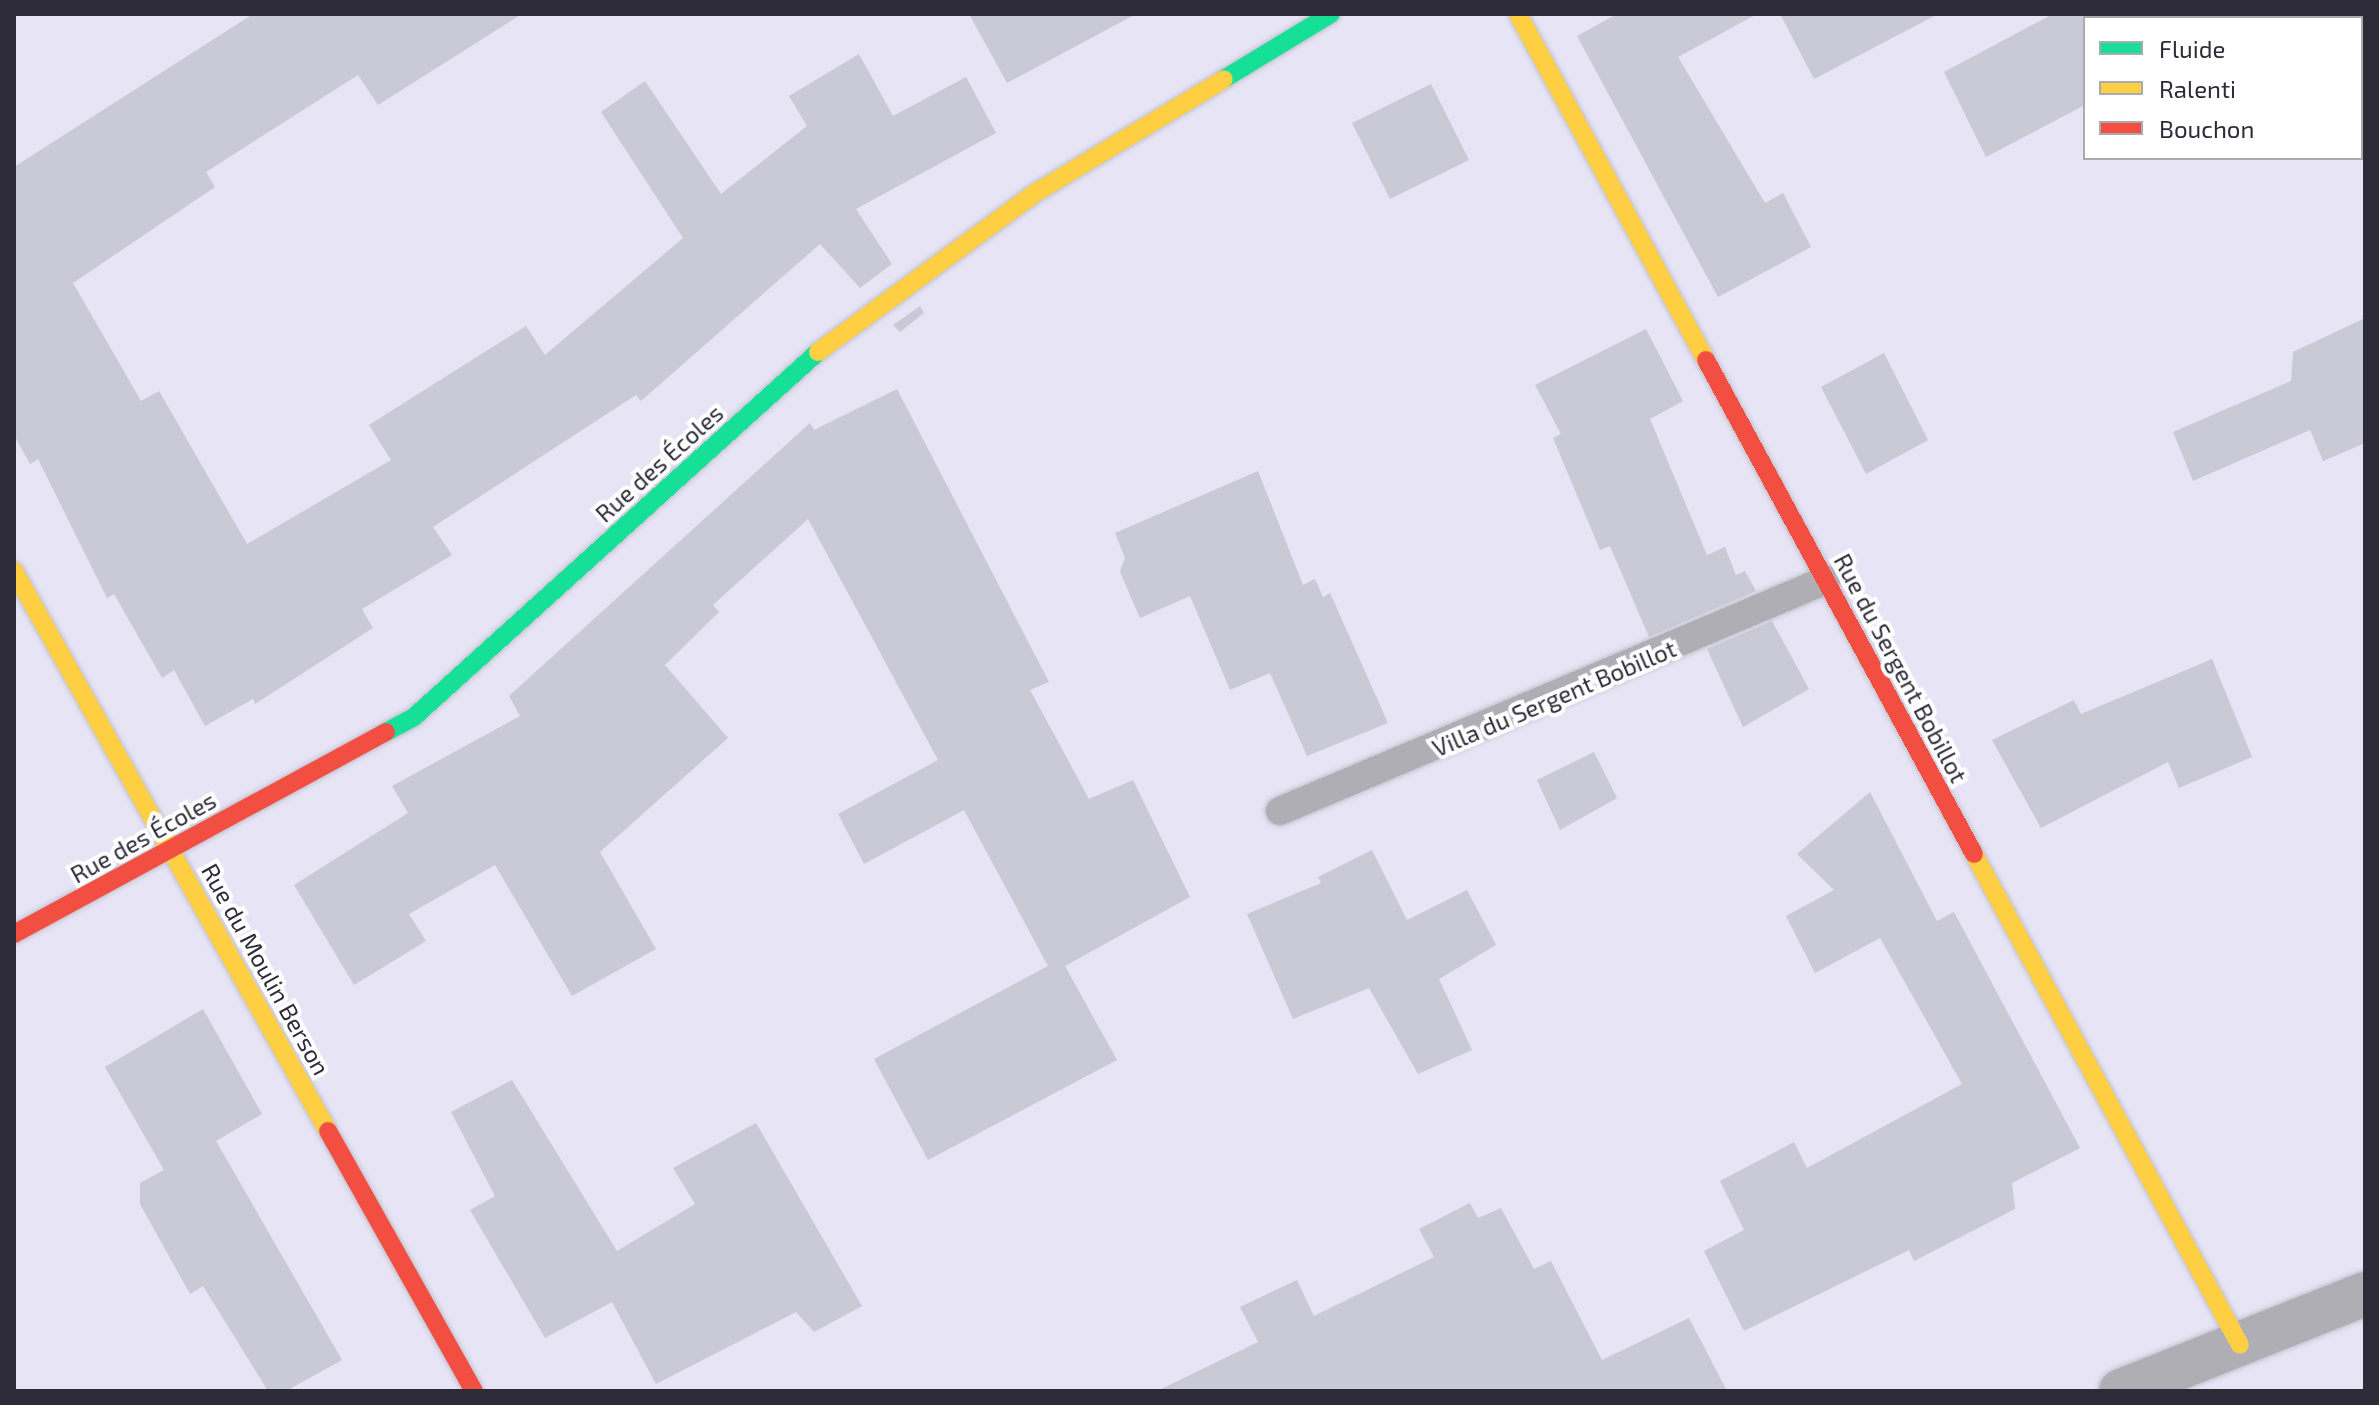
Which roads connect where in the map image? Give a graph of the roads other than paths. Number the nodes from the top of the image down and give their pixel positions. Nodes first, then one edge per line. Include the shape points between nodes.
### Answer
1 (1331, 14) edge
2 (1518, 14) edge
3 (14, 571) edge
4 (1826, 580) junction
5 (1280, 811) dead end
6 (172, 849) junction
7 (14, 934) edge
8 (2365, 1294) edge
9 (2240, 1345) junction
10 (474, 1391) edge
11 (2121, 1391) edge

1 - 6 street, Rue des Écoles via 1037,192 839,333 414,717
2 - 4 street, Rue du Sergent Bobillot
3 - 6 street, Rue du Moulin Berson
4 - 5 lane, Villa du Sergent Bobillot
4 - 9 street, Rue du Sergent Bobillot
6 - 7 street, Rue des Écoles
6 - 10 street, Rue du Moulin Berson
8 - 9 street
9 - 11 street

